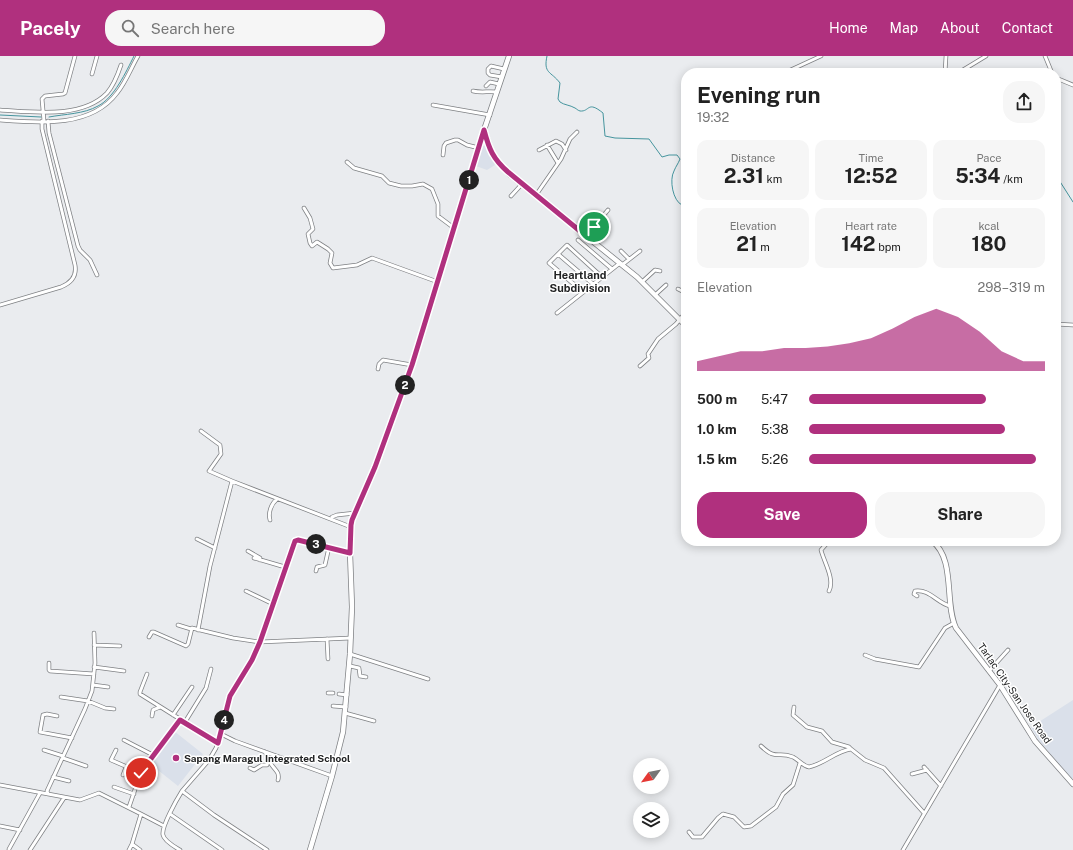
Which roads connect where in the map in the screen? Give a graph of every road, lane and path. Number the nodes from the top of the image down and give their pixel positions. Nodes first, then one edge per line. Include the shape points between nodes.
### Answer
1 (75, 56) edge
2 (97, 56) edge
3 (138, 56) edge
4 (509, 56) edge
5 (821, 56) edge
6 (946, 56) edge
7 (986, 56) edge
8 (1045, 56) edge
9 (122, 66) dead end
10 (795, 68) edge
11 (945, 68) edge
12 (966, 68) edge
13 (1050, 68) edge
14 (504, 69) junction
15 (92, 74) dead end
16 (502, 77) junction
17 (1061, 80) edge
18 (499, 84) junction
19 (1073, 84) edge
20 (486, 86) dead end
21 (473, 91) dead end
22 (497, 92) junction
23 (433, 105) dead end
24 (0, 110) edge
25 (43, 112) junction
26 (490, 115) junction
27 (0, 120) edge
28 (45, 121) junction
29 (484, 130) junction
30 (577, 132) dead end
31 (546, 145) junction
32 (479, 148) junction
33 (539, 150) dead end
34 (566, 150) junction
35 (443, 156) dead end
36 (347, 162) dead end
37 (558, 163) junction
38 (522, 184) junction
39 (536, 195) junction
40 (511, 196) dead end
41 (304, 208) dead end
42 (608, 210) dead end
43 (594, 227) junction
44 (454, 228) junction
45 (586, 236) junction
46 (605, 236) dead end
47 (578, 240) dead end
48 (621, 251) dead end
49 (640, 251) dead end
50 (558, 254) junction
51 (629, 259) junction
52 (621, 264) junction
53 (612, 269) junction
54 (660, 272) dead end
55 (97, 274) dead end
56 (602, 277) junction
57 (438, 282) junction
58 (642, 282) junction
59 (593, 284) junction
60 (666, 284) dead end
61 (678, 289) dead end
62 (681, 290) edge
63 (583, 292) junction
64 (655, 295) junction
65 (0, 305) edge
66 (557, 313) dead end
67 (680, 320) joint
68 (1061, 324) edge
69 (1073, 325) edge
70 (412, 365) junction
71 (640, 366) dead end
72 (378, 369) dead end
73 (201, 431) dead end
74 (232, 481) junction
75 (277, 499) junction
76 (355, 513) junction
77 (332, 518) dead end
78 (270, 520) dead end
79 (351, 527) junction
80 (197, 539) dead end
81 (825, 546) edge
82 (937, 546) edge
83 (330, 547) junction
84 (215, 548) junction
85 (248, 551) dead end
86 (350, 553) junction
87 (254, 558) dead end
88 (260, 560) junction
89 (285, 567) junction
90 (316, 571) dead end
91 (246, 591) dead end
92 (829, 591) dead end
93 (917, 596) dead end
94 (273, 604) junction
95 (950, 606) junction
96 (954, 623) junction
97 (178, 625) dead end
98 (191, 629) junction
99 (198, 630) junction
100 (94, 633) dead end
101 (150, 637) dead end
102 (351, 638) junction
103 (327, 639) junction
104 (260, 642) junction
105 (94, 644) junction
106 (120, 646) dead end
107 (1008, 650) dead end
108 (350, 654) junction
109 (865, 655) dead end
110 (328, 659) dead end
111 (49, 664) dead end
112 (350, 666) junction
113 (94, 667) junction
114 (211, 669) dead end
115 (124, 671) dead end
116 (989, 671) junction
117 (94, 674) junction
118 (147, 674) dead end
119 (366, 677) dead end
120 (428, 679) dead end
121 (93, 685) junction
122 (1000, 685) junction
123 (108, 687) dead end
124 (192, 687) dead end
125 (328, 693) dead end
126 (333, 693) dead end
127 (339, 694) dead end
128 (347, 695) junction
129 (61, 697) dead end
130 (88, 701) junction
131 (333, 706) dead end
132 (160, 707) junction
133 (346, 707) junction
134 (794, 707) dead end
135 (114, 709) dead end
136 (345, 713) junction
137 (173, 715) junction
138 (57, 716) dead end
139 (152, 716) dead end
140 (180, 720) junction
141 (185, 722) junction
142 (374, 722) dead end
143 (221, 734) junction
144 (72, 738) junction
145 (124, 740) dead end
146 (218, 743) junction
147 (761, 746) dead end
148 (851, 749) junction
149 (44, 750) dead end
150 (116, 750) dead end
151 (265, 752) junction
152 (153, 756) junction
153 (63, 757) junction
154 (270, 759) junction
155 (800, 763) junction
156 (86, 766) dead end
157 (126, 767) junction
158 (924, 767) dead end
159 (250, 768) dead end
160 (927, 770) junction
161 (141, 773) junction
162 (912, 774) dead end
163 (123, 775) dead end
164 (332, 776) junction
165 (53, 777) junction
166 (278, 780) dead end
167 (69, 781) dead end
168 (1073, 784) edge
169 (0, 785) edge
170 (942, 786) junction
171 (114, 787) dead end
172 (182, 791) junction
173 (40, 793) junction
174 (48, 794) junction
175 (134, 794) junction
176 (64, 798) junction
177 (129, 807) junction
178 (924, 813) junction
179 (142, 814) junction
180 (170, 814) junction
181 (0, 826) edge
182 (164, 826) junction
183 (20, 830) junction
184 (688, 832) dead end
185 (132, 844) junction
186 (9, 850) edge
187 (30, 850) edge
188 (129, 850) edge
189 (140, 850) edge
190 (180, 850) edge
191 (222, 850) edge
192 (267, 850) edge
193 (310, 850) edge
194 (903, 850) edge

1 - 25 street via 65,93 43,97
2 - 15 street
3 - 28 street via 118,92 103,108 75,119
4 - 14 street
5 - 10 street
6 - 11 street
7 - 12 street
8 - 13 street
9 - 25 street via 108,92 95,102 76,109
14 - 16 street
14 - 16 street via 491,66 488,69 490,75
16 - 18 street
17 - 19 street
18 - 20 street via 490,82
18 - 22 street
21 - 22 street
22 - 26 street
23 - 26 street
24 - 25 street
25 - 28 street
26 - 29 street
27 - 28 street
28 - 55 street via 78,246 90,260
28 - 65 street via 42,129 76,273 61,287
29 - 32 street
29 - 38 street via 493,156
30 - 34 street via 570,139
31 - 33 street
31 - 34 street via 556,141
31 - 37 street
32 - 35 street via 455,140 446,143
32 - 44 street
34 - 37 street
36 - 44 street via 354,168 382,176 389,183 401,186 423,184 432,189 438,204 438,216
37 - 39 street
38 - 39 street
38 - 40 street
39 - 45 street
41 - 57 street via 313,229 308,234 310,243 312,246 317,242 331,252 330,263 333,268 357,265 372,258
42 - 43 street
43 - 45 street
43 - 46 street
44 - 57 street
45 - 52 street
47 - 53 street
48 - 51 street
49 - 51 street
50 - 56 street via 567,245
50 - 59 street
50 - 63 street via 549,263
51 - 52 street
52 - 53 street
52 - 58 street
53 - 56 street
54 - 58 street via 656,270
56 - 59 street
57 - 70 street
58 - 64 street
59 - 63 street
60 - 64 street
61 - 62 street
63 - 66 street
64 - 67 street
67 - 71 street via 658,339 648,354 649,358
68 - 69 street
70 - 72 street via 383,360
70 - 76 street via 375,467
73 - 74 street via 220,445 220,454 209,471
74 - 75 street
74 - 84 street
75 - 78 street via 271,508
75 - 79 street
76 - 77 street
76 - 79 street
79 - 86 street
80 - 84 street
81 - 92 street via 821,550 830,575
82 - 95 street, Tarlac City-San Jose Road via 947,566
83 - 86 street
83 - 89 street via 297,540
83 - 90 street via 325,565 317,566
84 - 99 street
85 - 88 street
86 - 102 street
87 - 88 street
88 - 89 street
89 - 94 street
91 - 94 street
93 - 95 street via 914,594 915,591 922,591
94 - 104 street
95 - 96 street, Tarlac City-San Jose Road
96 - 109 street via 945,628 919,667
96 - 116 street, Tarlac City-San Jose Road
97 - 98 street
98 - 99 street
98 - 101 street via 186,646 154,632
99 - 104 street
100 - 105 street
102 - 103 street
102 - 108 street
103 - 104 street
103 - 110 street
104 - 143 street via 230,696
105 - 106 street
105 - 113 street
107 - 116 street
108 - 112 street
108 - 120 street
111 - 117 street via 50,671
112 - 119 street via 359,668 360,676
112 - 128 street
113 - 115 street
113 - 117 street
114 - 141 street via 206,688
116 - 122 street, Tarlac City-San Jose Road
117 - 121 street
118 - 132 street via 140,694
121 - 123 street
121 - 130 street
122 - 168 street, Tarlac City-San Jose Road via 1035,741
122 - 170 street
124 - 137 street
125 - 126 street
127 - 128 street
128 - 133 street
129 - 130 street
130 - 135 street
130 - 144 street
131 - 133 street
132 - 137 street
132 - 139 street via 153,710
133 - 136 street
134 - 148 street via 793,715 807,727 822,731 832,742
136 - 142 street
136 - 164 street
137 - 140 street
138 - 144 street via 43,715 40,732
140 - 141 street
140 - 152 street
141 - 146 street
143 - 146 street
143 - 151 street
144 - 153 street
145 - 152 street
146 - 172 street via 209,760
147 - 155 street via 769,754 786,755
148 - 155 street via 814,766 807,767
148 - 178 street via 865,760 884,768
149 - 153 street
150 - 157 street via 111,760
151 - 154 street
151 - 164 street
152 - 161 street
153 - 156 street
153 - 165 street
154 - 159 street via 266,765 254,770
154 - 166 street via 278,773
155 - 184 street via 793,785 783,794 776,807 752,826 744,827 734,817 723,814 702,837 693,837
157 - 161 street
157 - 163 street
158 - 160 street
160 - 162 street
160 - 170 street
161 - 175 street
164 - 193 street
165 - 167 street
165 - 174 street
169 - 173 street
170 - 178 street
171 - 175 street
172 - 180 street
172 - 192 street via 214,816
173 - 174 street
173 - 183 street
174 - 176 street
175 - 177 street
176 - 177 street via 80,800 99,794
176 - 187 street
177 - 179 street
178 - 194 street
179 - 182 street
179 - 185 street
180 - 182 street
180 - 191 street
181 - 183 street
182 - 190 street via 163,836
183 - 186 street
185 - 188 street
185 - 189 street

